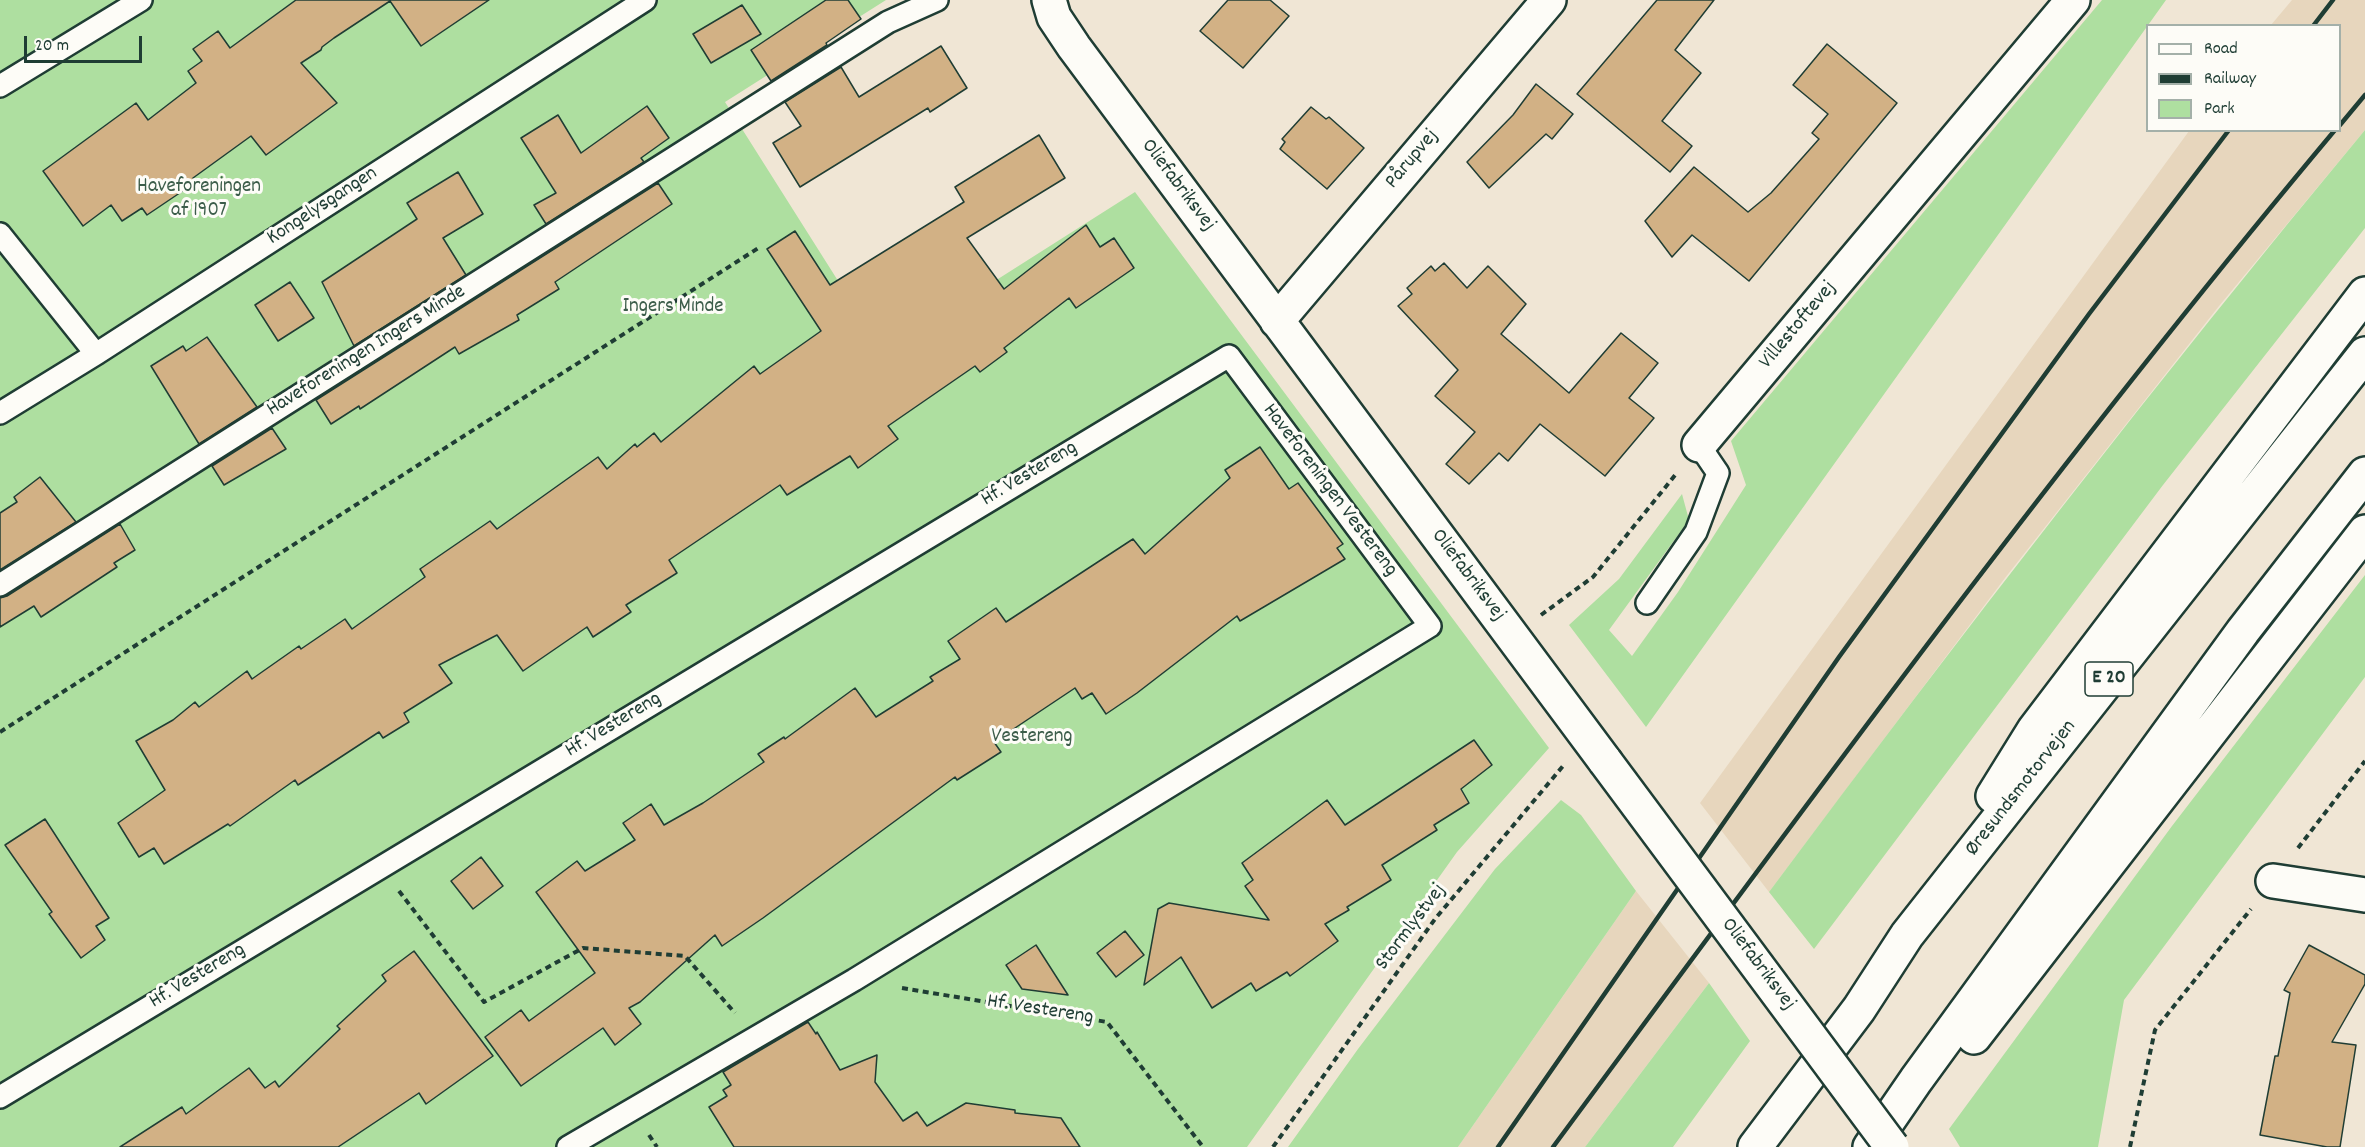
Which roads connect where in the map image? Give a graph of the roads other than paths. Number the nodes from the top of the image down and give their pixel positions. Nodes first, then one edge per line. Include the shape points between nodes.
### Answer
1 (141, 0) edge
2 (645, 0) edge
3 (937, 0) edge
4 (1049, 0) edge
5 (1549, 0) edge
6 (2073, 0) edge
7 (0, 86) edge
8 (0, 234) edge
9 (2365, 294) edge
10 (1277, 321) junction
11 (96, 354) junction
12 (2365, 354) edge
13 (1229, 356) joint
14 (0, 413) edge
15 (1699, 445) joint
16 (2365, 474) edge
17 (2365, 532) edge
18 (0, 585) edge
19 (1647, 603) dead end
20 (2273, 880) road end
21 (2365, 896) edge
22 (1907, 935) junction
23 (0, 1097) edge
24 (568, 1147) edge
25 (1755, 1147) edge
26 (1870, 1147) edge
27 (1883, 1147) edge
28 (1892, 1147) edge

1 - 7 lane
2 - 11 lane, Kongelysgangen
3 - 18 lane, Haveforeningen Ingers Minde via 888,22
4 - 10 main road, Oliefabriksvej via 1054,17 1074,47
5 - 10 main road, Pårupvej
6 - 15 main road, Villestoftevej
8 - 11 lane
9 - 22 main road via 2034,730
10 - 28 main road, Oliefabriksvej, bridge
11 - 14 lane, Kongelysgangen
12 - 22 main road, Øresundsmotorvejen / E 20
13 - 23 lane, Hf. Vestereng
13 - 24 lane, Haveforeningen Vestereng via 1430,626 854,980
15 - 19 lane via 1718,473 1696,532
16 - 26 main road via 2243,631
17 - 27 main road via 1928,1097
20 - 21 main road
22 - 25 main road, Øresundsmotorvejen / E 20 via 1859,1009

